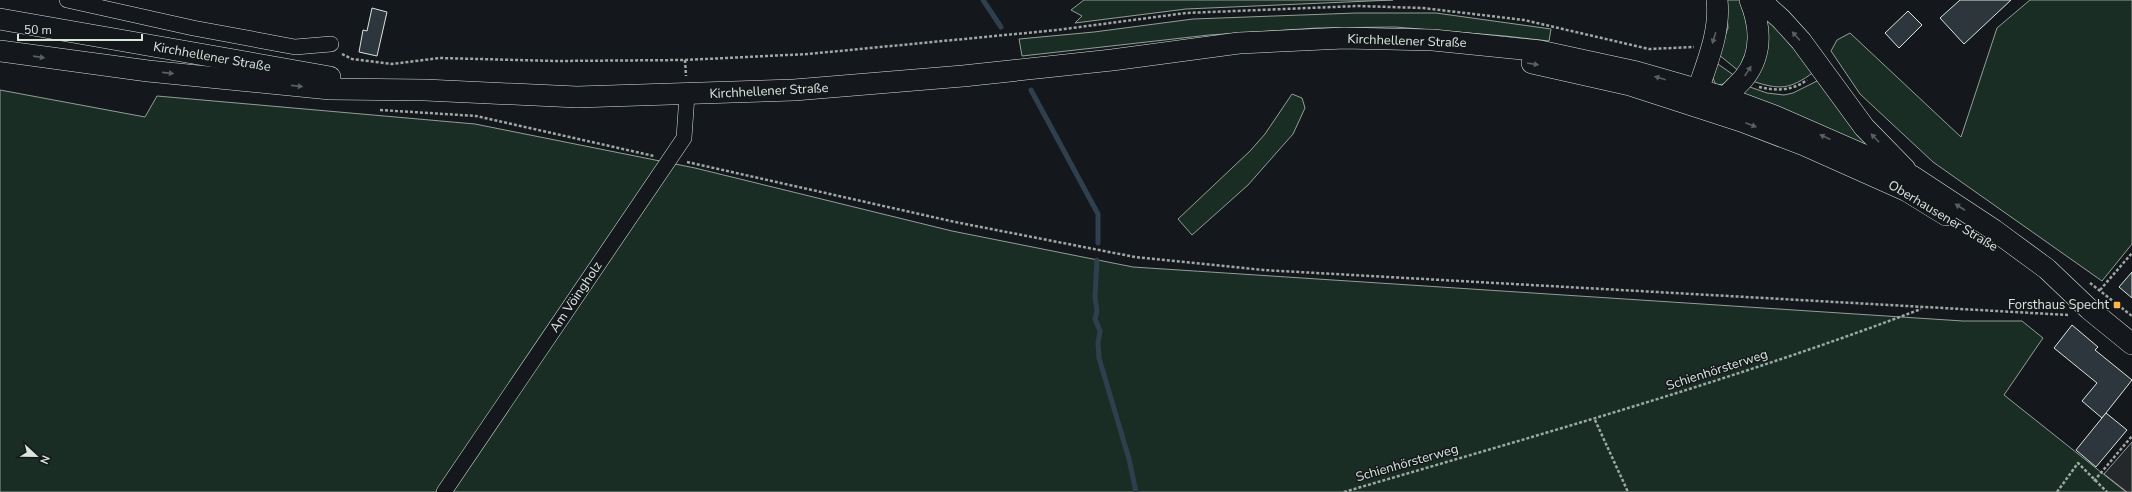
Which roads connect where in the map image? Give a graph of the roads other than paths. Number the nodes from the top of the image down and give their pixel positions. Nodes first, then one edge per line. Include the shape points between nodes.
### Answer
1 (67, 0) edge
2 (1717, 0) edge
3 (1750, 0) edge
4 (1760, 0) edge
5 (0, 19) edge
6 (331, 44) road end
7 (0, 51) edge
8 (425, 90) junction
9 (687, 95) junction
10 (1696, 96) junction
11 (1719, 104) junction
12 (1912, 176) junction
13 (2089, 309) junction
14 (2132, 344) edge
15 (444, 492) edge

1 - 6 street, Kirchhellener Straße via 295,47
2 -> 10 main road via 1719,12 1716,34
11 -> 3 main road via 1744,78 1756,58 1760,40
12 -> 4 main road, Oberhausener Straße via 1864,127 1793,32
5 - 8 main road, Kirchhellener Straße via 331,77
7 -> 8 main road, Kirchhellener Straße via 148,71 330,90
8 - 9 main road, Kirchhellener Straße via 577,97
9 - 10 main road, Kirchhellener Straße via 794,90 1112,60 1331,52 1482,56 1538,64
9 - 15 street, Am Vöingholz via 684,138
10 - 11 main road, Kirchhellener Straße
12 -> 11 main road, Oberhausener Straße via 1774,116
11 -> 13 main road, Oberhausener Straße via 1907,191
13 -> 12 main road, Oberhausener Straße via 2047,269 1994,230
13 - 14 main road, Oberhausener Straße

